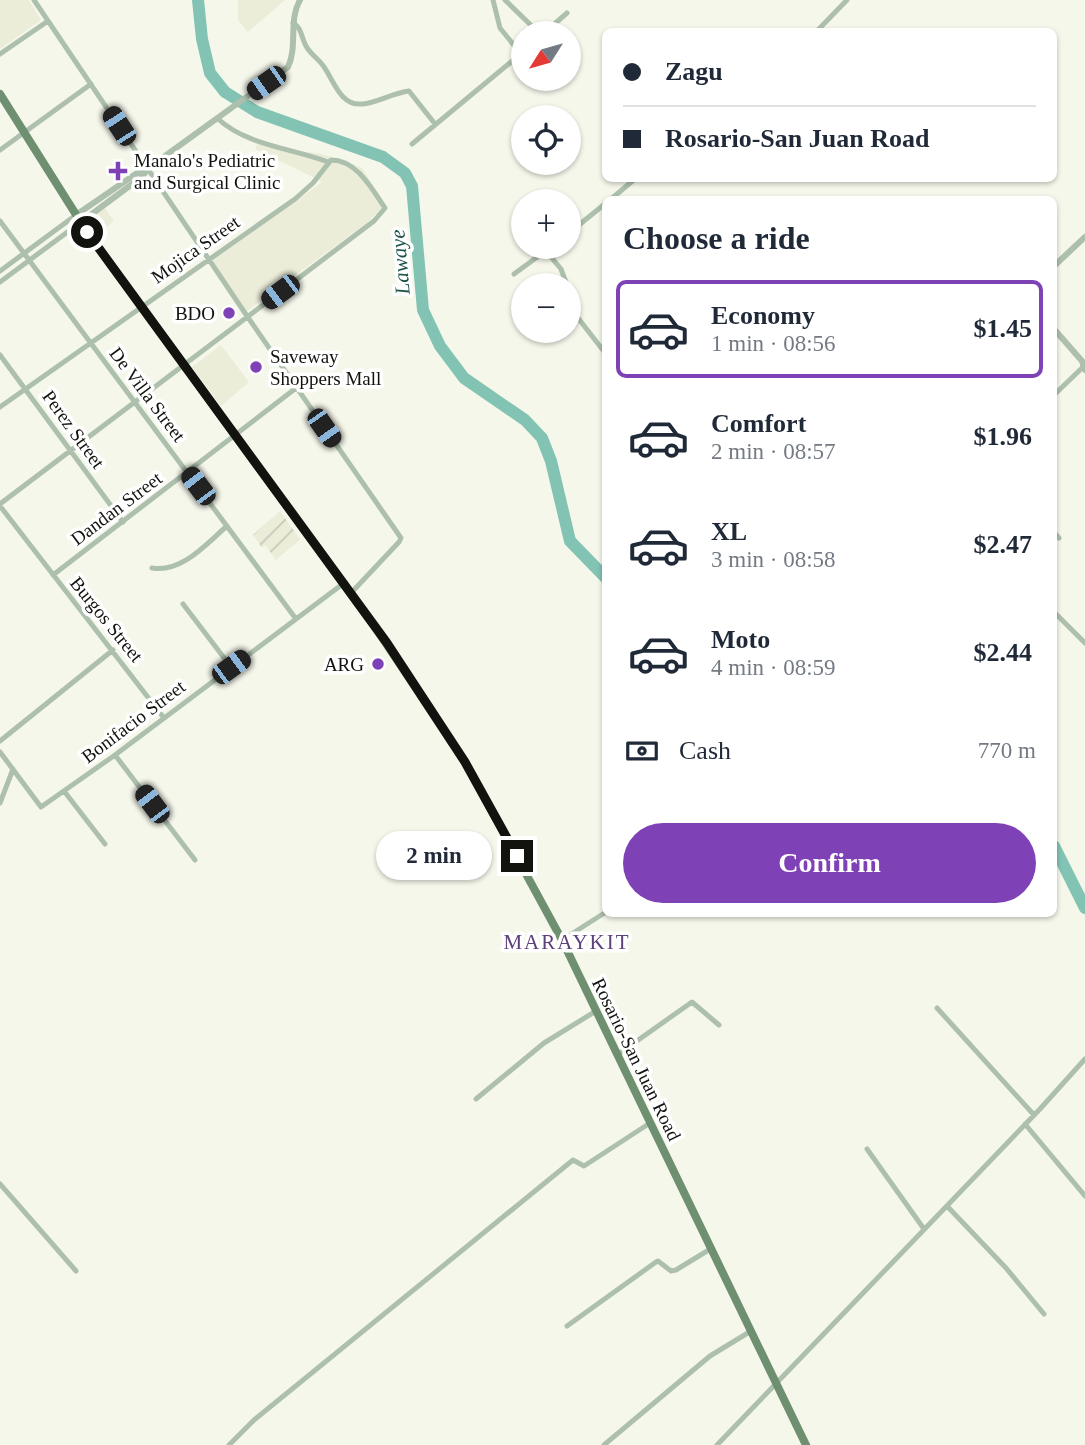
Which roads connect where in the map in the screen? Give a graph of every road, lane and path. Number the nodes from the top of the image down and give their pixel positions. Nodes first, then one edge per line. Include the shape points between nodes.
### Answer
1 (34, 0) edge
2 (300, 0) edge
3 (493, 0) edge
4 (505, 0) edge
5 (847, 0) edge
6 (567, 13) dead end
7 (48, 21) junction
8 (529, 21) edge
9 (557, 21) edge
10 (293, 23) junction
11 (820, 28) edge
12 (511, 41) edge
13 (0, 54) edge
14 (511, 62) edge
15 (91, 84) junction
16 (0, 94) edge
17 (218, 117) junction
18 (435, 124) junction
19 (24, 133) junction
20 (412, 144) dead end
21 (0, 150) edge
22 (331, 161) junction
23 (147, 169) junction
24 (631, 182) edge
25 (615, 196) edge
26 (602, 206) edge
27 (78, 219) junction
28 (0, 221) edge
29 (581, 223) edge
30 (1085, 237) edge
31 (23, 254) junction
32 (208, 259) junction
33 (534, 259) edge
34 (29, 261) junction
35 (1057, 263) edge
36 (0, 271) edge
37 (515, 273) edge
38 (0, 282) edge
39 (142, 306) junction
40 (247, 316) junction
41 (581, 322) edge
42 (1057, 332) edge
43 (89, 343) junction
44 (602, 349) edge
45 (0, 355) edge
46 (185, 365) junction
47 (1084, 368) edge
48 (296, 388) junction
49 (25, 389) junction
50 (1057, 392) edge
51 (133, 403) junction
52 (0, 407) edge
53 (236, 434) junction
54 (71, 451) junction
55 (187, 472) junction
56 (0, 505) edge
57 (122, 522) junction
58 (227, 526) junction
59 (152, 568) dead end
60 (54, 575) junction
61 (344, 583) junction
62 (351, 593) junction
63 (183, 604) dead end
64 (1057, 615) edge
65 (296, 619) junction
66 (1085, 643) edge
67 (113, 650) junction
68 (231, 667) junction
69 (164, 718) junction
70 (0, 741) edge
71 (0, 752) edge
72 (115, 755) junction
73 (13, 769) junction
74 (64, 791) junction
75 (0, 803) edge
76 (105, 844) dead end
77 (195, 860) dead end
78 (602, 915) edge
79 (562, 940) junction
80 (937, 1007) dead end
81 (596, 1011) junction
82 (719, 1025) dead end
83 (617, 1055) junction
84 (1085, 1059) edge
85 (476, 1099) dead end
86 (1034, 1115) junction
87 (650, 1124) junction
88 (1025, 1124) junction
89 (867, 1149) dead end
90 (0, 1184) edge
91 (1085, 1196) edge
92 (947, 1206) junction
93 (924, 1229) junction
94 (712, 1248) junction
95 (76, 1271) dead end
96 (1044, 1314) dead end
97 (567, 1325) dead end
98 (751, 1331) junction
99 (776, 1383) junction
100 (229, 1445) edge
101 (604, 1445) edge
102 (717, 1445) edge
103 (806, 1445) edge

1 - 7 street
2 - 10 street
3 - 12 street via 499,28
4 - 8 street
5 - 11 street
6 - 9 street
7 - 13 street
7 - 15 street
10 - 17 street via 291,64
10 - 18 street via 346,100 360,104 409,91
14 - 18 street
15 - 19 street
15 - 23 street
16 - 19 main road, Rosario-San Juan Road
17 - 22 street via 266,144
17 - 23 street
18 - 20 street
19 - 21 street
19 - 27 main road, Rosario-San Juan Road
22 - 32 street, Mojica Street via 295,199
22 - 40 street via 359,172 385,208
23 - 27 street
23 - 32 street
24 - 25 street
26 - 29 street
27 - 31 street
27 - 34 street
27 - 39 main road, Rosario-San Juan Road
28 - 31 street, De Villa Street
30 - 35 street
31 - 34 street, De Villa Street
31 - 36 street
32 - 39 street, Mojica Street
32 - 40 street
33 - 37 street
34 - 38 street
34 - 43 street, De Villa Street
39 - 43 street, Mojica Street
39 - 46 main road, Rosario-San Juan Road
40 - 46 street
40 - 48 street
41 - 44 street
42 - 47 street
43 - 49 street, Mojica Street
43 - 51 street, De Villa Street
45 - 49 street, Perez Street
46 - 51 street
46 - 53 main road, Rosario-San Juan Road
47 - 50 street
48 - 53 street, Dandan Street
48 - 62 street via 401,538
49 - 52 street, Mojica Street
49 - 54 street, Perez Street
51 - 54 street
51 - 55 street, De Villa Street
53 - 55 street, Dandan Street
53 - 61 main road, Rosario-San Juan Road
54 - 56 street
54 - 57 street, Perez Street
55 - 57 street, Dandan Street
55 - 58 street, De Villa Street
56 - 60 street, Burgos Street
57 - 60 street, Dandan Street
58 - 59 street via 186,561 163,570
58 - 65 street, De Villa Street
60 - 67 street, Burgos Street
61 - 62 main road, Rosario-San Juan Road
61 - 65 street, Bonifacio Street
62 - 79 main road, Rosario-San Juan Road via 465,762
63 - 68 street
64 - 66 street
65 - 68 street, Bonifacio Street
67 - 69 street, Burgos Street
67 - 70 street
68 - 69 street, Bonifacio Street
69 - 72 street, Bonifacio Street
71 - 73 street
72 - 74 street, Bonifacio Street
72 - 77 street
73 - 74 street, Bonifacio Street via 41,807
73 - 75 street
74 - 76 street
78 - 79 street
79 - 81 main road, Rosario-San Juan Road
80 - 86 street
81 - 83 main road, Rosario-San Juan Road
81 - 85 street via 544,1043
82 - 83 street via 692,1002
83 - 87 main road, Rosario-San Juan Road
84 - 86 street
86 - 88 street
87 - 94 main road, Rosario-San Juan Road
87 - 100 street via 584,1166 573,1160
88 - 91 street
88 - 92 street
89 - 93 street
90 - 95 street
92 - 93 street
92 - 96 street
93 - 99 street
94 - 97 street via 676,1270 656,1262
94 - 98 main road, Rosario-San Juan Road
98 - 99 main road, Rosario-San Juan Road
98 - 101 street via 710,1356
99 - 102 street
99 - 103 main road, Rosario-San Juan Road

